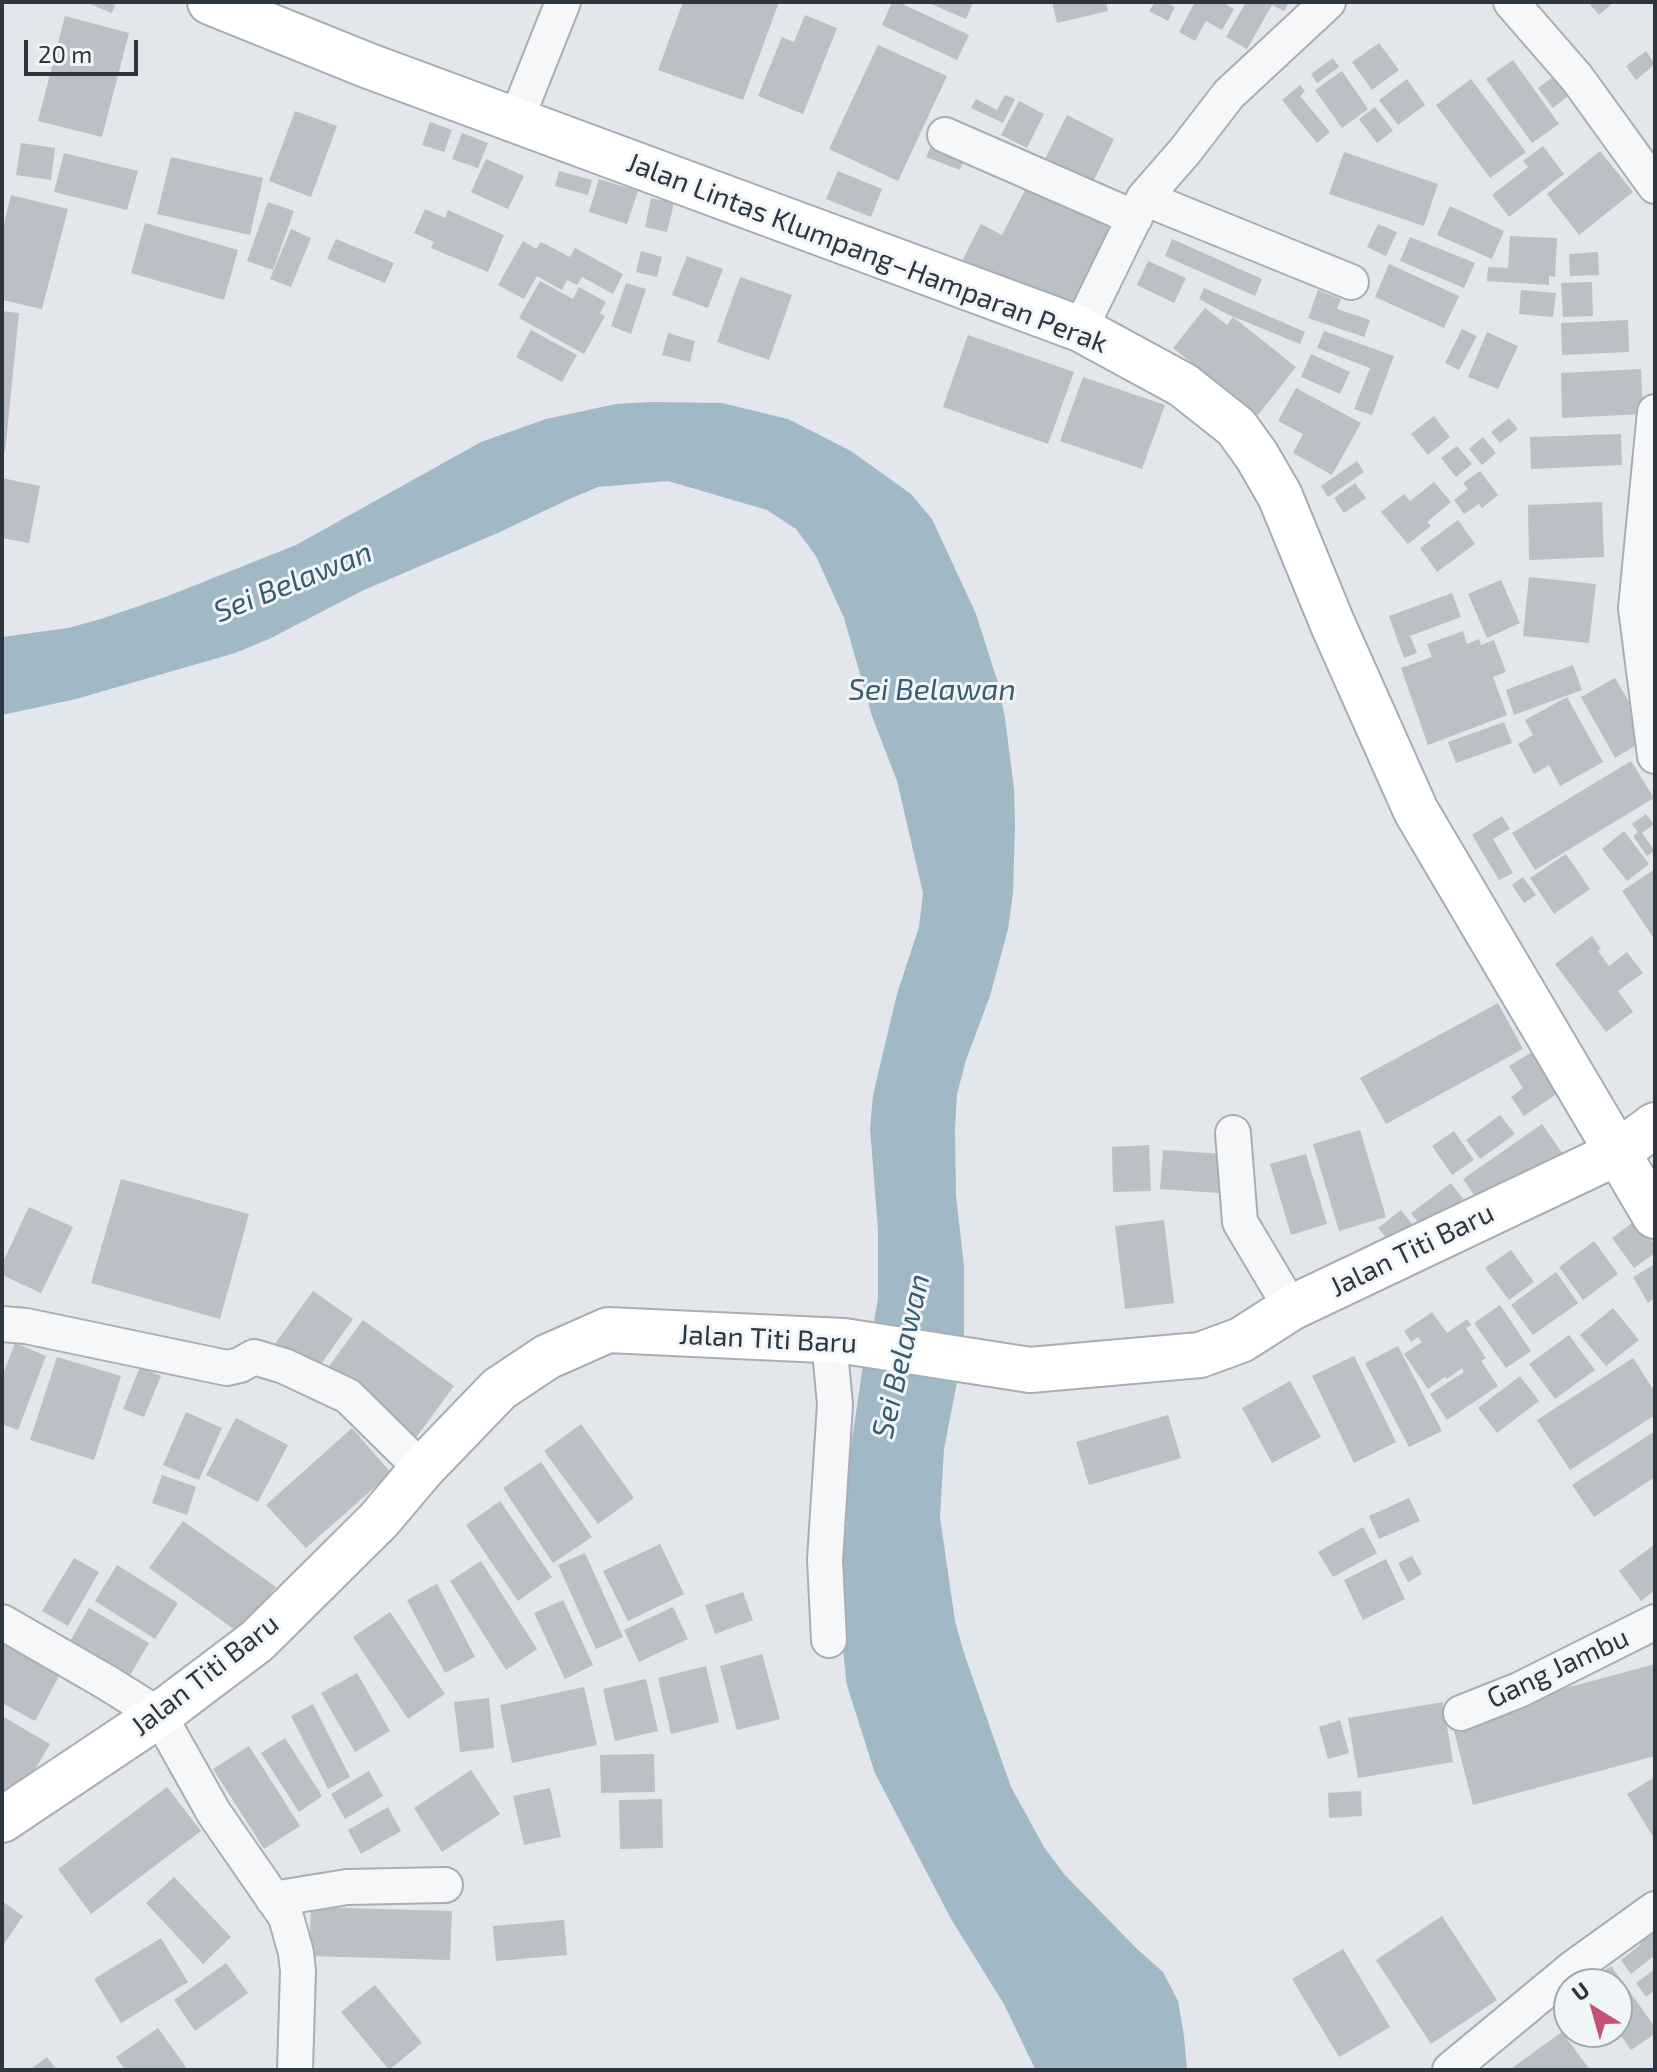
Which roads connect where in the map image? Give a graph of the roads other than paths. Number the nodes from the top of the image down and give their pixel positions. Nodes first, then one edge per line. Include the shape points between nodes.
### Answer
1 (210, 2) edge
2 (563, 2) edge
3 (1328, 2) edge
4 (1511, 2) edge
5 (516, 120) junction
6 (945, 135) dead end
7 (1655, 186) edge
8 (1140, 208) junction
9 (1351, 282) dead end
10 (1080, 329) junction
11 (1655, 412) edge
12 (1645, 608) edge
13 (1655, 756) edge
14 (1655, 1125) edge
15 (1233, 1133) dead end
16 (1617, 1153) junction
17 (1655, 1216) edge
18 (1291, 1308) junction
19 (2, 1324) edge
20 (836, 1341) junction
21 (422, 1469) junction
22 (2, 1622) edge
23 (1655, 1622) edge
24 (829, 1640) dead end
25 (1461, 1713) dead end
26 (159, 1715) junction
27 (2, 1820) edge
28 (445, 1885) dead end
29 (273, 1899) junction
30 (1655, 1909) edge
31 (295, 2070) edge
32 (1450, 2070) edge

1 - 5 main road, Jalan Lintas Klumpang–Hamparan Perak
2 - 5 street
3 - 8 street via 1229,94
4 - 7 street via 1577,78
5 - 10 main road, Jalan Lintas Klumpang–Hamparan Perak
6 - 8 street
8 - 9 street
8 - 10 street
10 - 16 main road, Jalan Lintas Klumpang–Hamparan Perak via 1183,385 1236,427 1257,456 1280,496 1416,811
11 - 12 street
12 - 13 street
14 - 16 main road, Jalan Titi Baru
15 - 18 street via 1240,1222
16 - 17 main road, Jalan Lintas Klumpang–Hamparan Perak
16 - 18 main road, Jalan Titi Baru
18 - 20 main road, Jalan Titi Baru via 1241,1340 1200,1355 1030,1370
19 - 21 street via 227,1368 254,1357 284,1366 348,1396
20 - 21 main road, Jalan Titi Baru via 608,1330 547,1357 499,1389
20 - 24 street via 825,1560
21 - 26 main road, Jalan Titi Baru via 379,1520 257,1641
22 - 26 street
23 - 25 street, Gang Jambu
26 - 27 main road, Jalan Titi Baru
26 - 29 street via 214,1813
28 - 29 street via 347,1887
29 - 31 street via 286,1917 296,1953
30 - 32 street via 1573,1968

